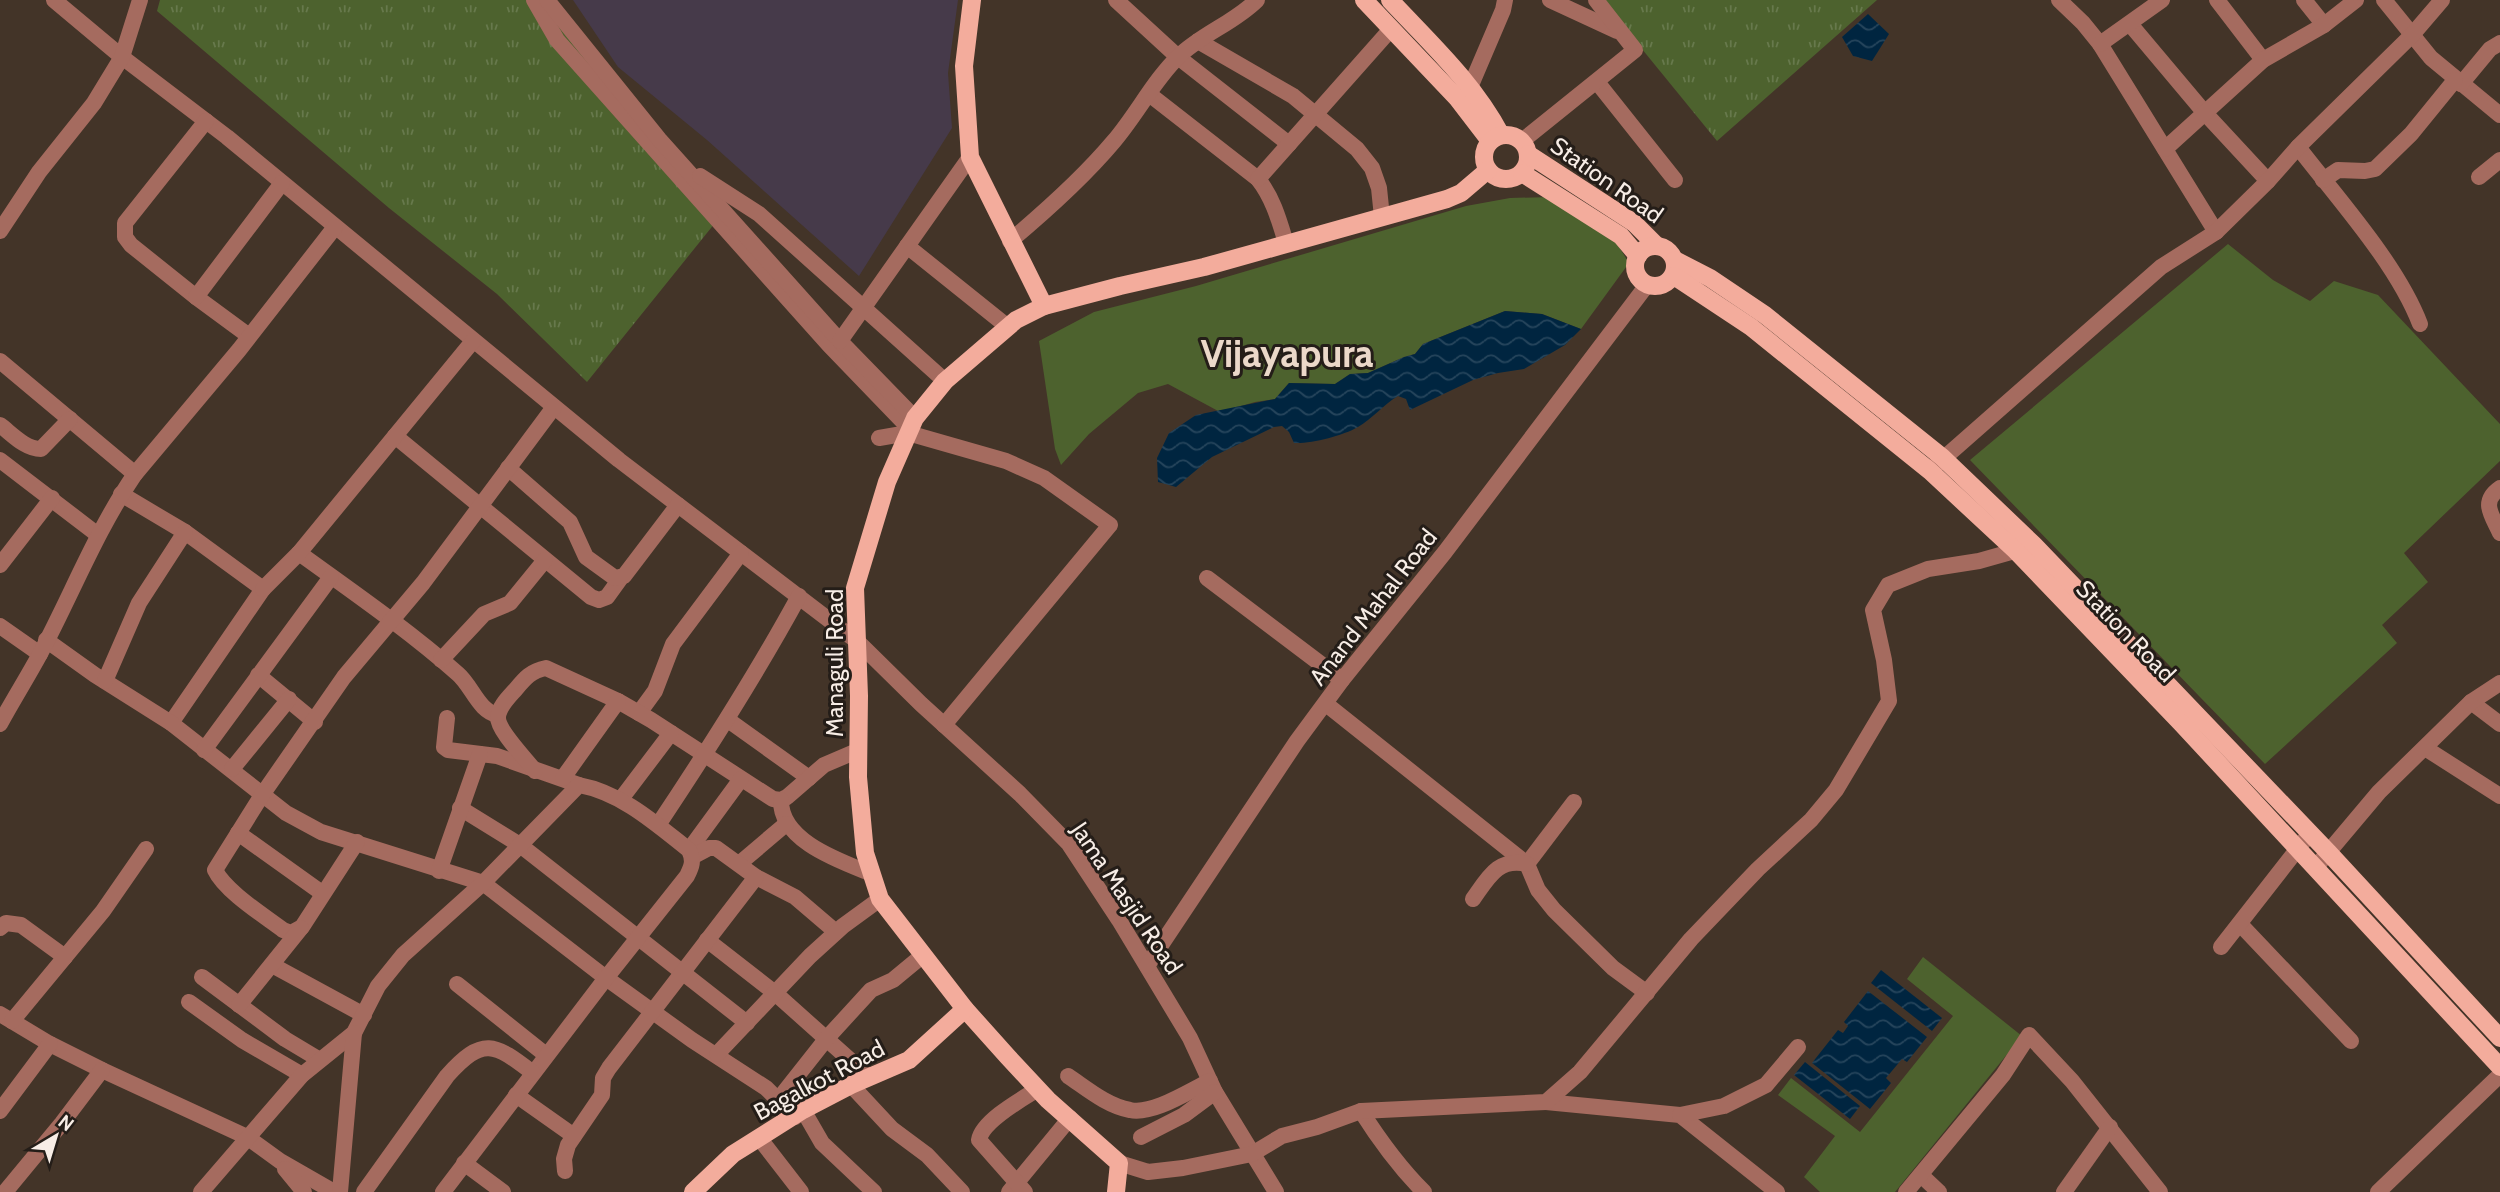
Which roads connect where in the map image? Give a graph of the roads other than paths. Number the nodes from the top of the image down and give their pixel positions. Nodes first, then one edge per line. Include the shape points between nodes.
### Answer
1 (54, 0) edge
2 (139, 0) edge
3 (534, 0) edge
4 (547, 0) edge
5 (972, 0) edge
6 (1116, 0) edge
7 (1257, 0) edge
8 (1364, 0) edge
9 (1390, 0) edge
10 (1505, 0) edge
11 (1549, 0) edge
12 (1596, 0) edge
13 (2059, 0) edge
14 (2162, 0) edge
15 (2217, 0) edge
16 (2304, 0) edge
17 (2356, 0) edge
18 (2384, 0) edge
19 (2442, 0) edge
20 (2130, 24) junction
21 (2324, 25) junction
22 (1391, 29) junction
23 (1621, 32) junction
24 (2412, 35) junction
25 (1198, 41) junction
26 (2500, 43) edge
27 (2100, 44) junction
28 (122, 57) junction
29 (1178, 57) junction
30 (2263, 60) junction
31 (1597, 82) junction
32 (2458, 82) junction
33 (1471, 85) junction
34 (1149, 94) junction
35 (2204, 112) junction
36 (1317, 114) junction
37 (2500, 115) edge
38 (206, 121) junction
39 (1496, 138) junction
40 (1289, 144) junction
41 (2298, 147) junction
42 (1525, 148) junction
43 (2165, 149) junction
44 (970, 157) junction
45 (2500, 160) edge
46 (1488, 170) junction
47 (1522, 173) junction
48 (684, 175) junction
49 (2479, 177) dead end
50 (1258, 179) junction
51 (1675, 180) dead end
52 (2323, 180) junction
53 (2268, 181) junction
54 (282, 183) junction
55 (1382, 217) junction
56 (335, 227) junction
57 (0, 231) edge
58 (2216, 232) junction
59 (1010, 241) junction
60 (1286, 243) junction
61 (907, 246) junction
62 (1657, 246) junction
63 (1638, 256) junction
64 (1674, 268) junction
65 (1647, 285) junction
66 (195, 297) junction
67 (1044, 306) junction
68 (864, 307) junction
69 (2420, 324) dead end
70 (1008, 327) junction
71 (249, 336) junction
72 (473, 341) junction
73 (840, 341) junction
74 (0, 361) edge
75 (945, 381) junction
76 (554, 407) junction
77 (70, 419) junction
78 (0, 425) edge
79 (911, 427) junction
80 (395, 436) junction
81 (879, 438) dead end
82 (1942, 457) junction
83 (0, 460) edge
84 (508, 468) junction
85 (1930, 471) junction
86 (135, 474) junction
87 (2500, 488) edge
88 (121, 494) junction
89 (52, 498) junction
90 (678, 505) junction
91 (479, 507) junction
92 (185, 532) junction
93 (2500, 533) edge
94 (98, 535) junction
95 (2034, 545) junction
96 (2016, 551) junction
97 (741, 552) junction
98 (299, 554) junction
99 (544, 560) junction
100 (0, 565) edge
101 (331, 577) junction
102 (1208, 578) dead end
103 (620, 579) junction
104 (263, 589) junction
105 (799, 596) junction
106 (391, 620) junction
107 (0, 626) edge
108 (858, 642) junction
109 (43, 647) junction
110 (441, 660) junction
111 (258, 675) junction
112 (1342, 680) junction
113 (105, 681) junction
114 (2500, 683) edge
115 (0, 688) edge
116 (14, 698) junction
117 (289, 699) junction
118 (618, 701) junction
119 (2471, 702) junction
120 (1326, 704) junction
121 (639, 713) junction
122 (498, 716) junction
123 (447, 718) dead end
124 (728, 720) junction
125 (315, 722) junction
126 (171, 723) junction
127 (0, 724) edge
128 (2500, 724) edge
129 (944, 725) junction
130 (671, 733) junction
131 (2426, 748) junction
132 (204, 750) junction
133 (859, 750) junction
134 (480, 754) junction
135 (705, 756) junction
136 (232, 769) junction
137 (535, 771) junction
138 (563, 778) junction
139 (809, 778) junction
140 (741, 779) junction
141 (579, 785) junction
142 (2499, 794) edge
143 (262, 795) junction
144 (621, 799) junction
145 (781, 800) junction
146 (1574, 802) dead end
147 (460, 808) junction
148 (786, 824) junction
149 (658, 825) junction
150 (238, 833) junction
151 (2310, 833) junction
152 (357, 842) junction
153 (520, 845) junction
154 (2298, 848) junction
155 (146, 849) dead end
156 (2329, 853) junction
157 (691, 854) junction
158 (740, 863) junction
159 (1527, 864) junction
160 (2315, 868) junction
161 (439, 871) junction
162 (872, 874) junction
163 (756, 877) junction
164 (483, 883) junction
165 (323, 893) junction
166 (880, 899) junction
167 (1473, 899) dead end
168 (2240, 925) junction
169 (0, 928) edge
170 (302, 928) junction
171 (836, 932) junction
172 (637, 937) junction
173 (707, 940) junction
174 (2221, 947) dead end
175 (922, 956) junction
176 (65, 957) junction
177 (272, 964) junction
178 (1147, 966) junction
179 (684, 972) junction
180 (202, 977) dead end
181 (606, 978) junction
182 (457, 984) dead end
183 (775, 993) junction
184 (1647, 993) junction
185 (189, 1002) dead end
186 (239, 1005) junction
187 (965, 1009) junction
188 (654, 1012) junction
189 (364, 1014) junction
190 (6, 1017) edge
191 (747, 1023) junction
192 (354, 1033) junction
193 (827, 1038) junction
194 (2500, 1038) edge
195 (2351, 1041) dead end
196 (50, 1044) junction
197 (1798, 1047) dead end
198 (717, 1054) junction
199 (547, 1055) junction
200 (320, 1060) junction
201 (2500, 1068) edge
202 (102, 1070) junction
203 (533, 1073) junction
204 (302, 1075) junction
205 (2500, 1075) edge
206 (1068, 1076) dead end
207 (869, 1077) junction
208 (851, 1085) junction
209 (1213, 1086) junction
210 (1038, 1088) junction
211 (516, 1095) junction
212 (778, 1100) junction
213 (1546, 1102) junction
214 (0, 1111) edge
215 (1361, 1111) junction
216 (799, 1113) junction
217 (1680, 1115) junction
218 (1070, 1118) junction
219 (2110, 1128) junction
220 (574, 1136) junction
221 (247, 1137) junction
222 (1141, 1138) dead end
223 (760, 1139) junction
224 (1252, 1154) junction
225 (279, 1161) junction
226 (464, 1163) junction
227 (1119, 1163) junction
228 (565, 1171) dead end
229 (1921, 1175) junction
230 (1017, 1189) edge
231 (5, 1192) edge
232 (201, 1192) edge
233 (304, 1192) edge
234 (337, 1192) edge
235 (364, 1192) edge
236 (443, 1192) edge
237 (503, 1192) edge
238 (693, 1192) edge
239 (801, 1192) edge
240 (873, 1192) edge
241 (962, 1192) edge
242 (1116, 1192) edge
243 (1276, 1192) edge
244 (1424, 1192) edge
245 (1777, 1192) edge
246 (1906, 1192) edge
247 (1940, 1192) edge
248 (2064, 1192) edge
249 (2160, 1192) edge
250 (2378, 1192) edge

1 - 28 street, Jama Masjid Road
2 - 28 street
3 - 48 street via 557,40
4 - 48 street
5 - 44 main road via 964,66
6 - 29 street
7 - 25 street via 1244,14
8 - 22 main road
9 - 33 main road
10 - 33 street
11 - 23 street
12 - 23 street
13 - 27 street
14 - 20 street
15 - 30 street
16 - 21 street
17 - 21 street
18 - 24 street
19 - 24 street
20 - 27 street
20 - 35 street
21 - 30 street
22 - 36 street
22 - 39 main road
23 - 31 street via 1635,50
24 - 32 street
24 - 41 street
25 - 29 street
25 - 36 street
26 - 32 street
27 - 43 street
28 - 38 street, Jama Masjid Road
28 - 57 street
29 - 34 street
29 - 40 street
30 - 35 street
31 - 42 street
31 - 51 street
32 - 37 street
32 - 52 street via 2375,169 2339,170
33 - 39 main road via 1488,111
34 - 50 street
34 - 59 street via 1114,141 1058,200
35 - 43 street
35 - 53 street
36 - 40 street
36 - 55 street via 1372,168
38 - 54 street, Jama Masjid Road
38 - 66 street via 125,223 125,237 131,245
39 - 42 main road via 1516,137
39 - 46 main road via 1483,155
40 - 50 street
41 - 52 street
41 - 53 street
42 - 47 main road via 1528,161
42 - 62 main road, Station Road via 1634,223
43 - 58 street
44 - 59 main road
44 - 61 street
45 - 49 street
46 - 47 main road via 1508,180
46 - 55 main road, Managuli Road via 1461,193
47 - 63 main road, Station Road via 1621,236
48 - 68 street via 703,177 748,206
48 - 73 street
48 - 79 street via 829,345
50 - 60 street via 1268,191
52 - 69 street via 2382,257 2410,299
53 - 58 street
54 - 56 street, Jama Masjid Road
54 - 66 street
55 - 60 main road, Managuli Road
56 - 71 street
56 - 72 street, Jama Masjid Road
58 - 82 street via 2161,267
59 - 67 main road
60 - 67 main road, Managuli Road
61 - 68 street
61 - 70 street
62 - 63 main road
62 - 64 main road via 1668,251
63 - 65 main road via 1635,267
64 - 65 main road via 1667,283
64 - 82 main road, Station Road via 1710,278 1765,316
64 - 85 main road, Station Road
65 - 112 street, Anand Mahal Road
66 - 71 street
67 - 70 main road, Managuli Road
68 - 73 street
68 - 75 street
70 - 75 main road, Managuli Road
71 - 86 street
72 - 76 street, Jama Masjid Road
72 - 80 street
73 - 79 street
74 - 77 street
75 - 79 main road, Managuli Road
76 - 84 street
76 - 90 street, Jama Masjid Road
77 - 78 street via 41,449 25,445
77 - 86 street
79 - 81 street
79 - 108 main road, Managuli Road via 887,482 855,587
79 - 129 street via 1044,478 1110,525
80 - 91 street
80 - 98 street
82 - 85 street
82 - 95 main road, Station Road
83 - 89 street
84 - 91 street
84 - 103 street via 570,522 586,557
85 - 96 main road, Station Road
86 - 88 street
87 - 93 street via 2489,500
88 - 92 street
88 - 94 street
89 - 94 street
89 - 100 street
90 - 97 street, Jama Masjid Road
90 - 103 street
91 - 99 street
91 - 106 street
92 - 104 street
92 - 113 street via 139,603
94 - 109 street
95 - 96 street
95 - 151 main road, Station Road
96 - 154 main road, Station Road
96 - 184 street via 1928,569 1888,586 1873,611 1889,701 1857,758 1811,820 1691,939
97 - 105 street, Jama Masjid Road
97 - 121 street via 673,644 655,691
98 - 101 street
98 - 104 street
99 - 103 street via 599,600 607,597
99 - 110 street via 510,603 484,614
101 - 106 street
101 - 111 street
102 - 112 street
104 - 126 street
105 - 108 street, Jama Masjid Road
105 - 124 street
106 - 110 street
106 - 125 street via 344,677
107 - 109 street
108 - 129 street, Jama Masjid Road
108 - 133 main road, Managuli Road
109 - 113 street
109 - 116 street
110 - 122 street via 472,689 483,707
111 - 117 street
111 - 132 street
112 - 120 street, Anand Mahal Road
113 - 126 street
114 - 119 street
115 - 116 street
116 - 127 street
117 - 125 street
117 - 136 street
118 - 121 street
118 - 122 street via 546,668 527,676
118 - 138 street
119 - 128 street
119 - 131 street
120 - 159 street
120 - 178 street, Anand Mahal Road
121 - 130 street
122 - 137 street via 501,729
123 - 134 street via 444,747
124 - 135 street
124 - 139 street
125 - 143 street
126 - 132 street
129 - 178 street, Jama Masjid Road via 1069,844
130 - 135 street
130 - 144 street
131 - 142 street
131 - 156 street via 2379,792
132 - 136 street
133 - 139 street via 824,765
133 - 162 main road, Managuli Road via 864,840
134 - 137 street
134 - 147 street
135 - 140 street
135 - 149 street
136 - 143 street
137 - 138 street
138 - 141 street
139 - 145 street
140 - 145 street
140 - 157 street
141 - 144 street
141 - 153 street
143 - 150 street
143 - 152 street via 321,832
144 - 149 street
145 - 148 street
146 - 159 street
147 - 153 street
147 - 161 street
148 - 158 street
148 - 162 street via 818,849
149 - 157 street
150 - 165 street
150 - 170 street via 218,862 218,876 283,930 291,933
151 - 154 street
151 - 156 main road, Station Road
152 - 161 street
152 - 165 street
153 - 164 street
153 - 172 street
154 - 160 main road, Station Road
154 - 168 street
155 - 176 street
156 - 160 street
156 - 194 main road, Station Road
157 - 158 street via 716,848
157 - 172 street via 687,876
158 - 163 street
159 - 167 street via 1507,862
159 - 184 street via 1538,890 1554,910 1613,968
160 - 201 main road, Station Road
161 - 164 street
162 - 166 main road, Managuli Road
163 - 171 street via 795,897
163 - 173 street
164 - 181 street
164 - 189 street via 403,955 378,986
165 - 170 street
166 - 171 street
166 - 175 main road, Managuli Road
168 - 174 street
168 - 195 street
169 - 176 street via 6,923 21,925
170 - 177 street
171 - 183 street
172 - 179 street
172 - 181 street
173 - 179 street
173 - 183 street
175 - 187 main road, Managuli Road
175 - 193 street via 893,980 871,990
176 - 190 street
177 - 186 street
177 - 189 street
178 - 209 street, Jama Masjid Road
179 - 188 street
179 - 191 street
180 - 186 street
181 - 188 street
181 - 199 street
182 - 199 street
183 - 191 street
183 - 193 street
184 - 213 street via 1580,1072
185 - 204 street
186 - 200 street
187 - 207 main road, Bagalkot Road via 909,1060
187 - 210 main road, Managuli Road
188 - 198 street
188 - 220 street via 609,1068 602,1095
189 - 192 street
190 - 196 street
191 - 198 street
192 - 200 street
192 - 234 street
193 - 207 street
193 - 212 street
196 - 202 street
196 - 214 street
197 - 217 street via 1766,1085 1724,1106
198 - 212 street
199 - 203 street
200 - 204 street
202 - 221 street
202 - 231 street
203 - 211 street
203 - 235 street via 491,1047 463,1059
204 - 221 street
205 - 250 street
206 - 209 street via 1130,1111 1145,1111
207 - 208 main road, Bagalkot Road
208 - 216 main road, Bagalkot Road
208 - 241 street
209 - 222 street via 1184,1115
209 - 224 street, Jama Masjid Road
210 - 218 main road, Managuli Road
210 - 230 street via 979,1135 982,1147
211 - 220 street
211 - 226 street
212 - 216 street
213 - 215 street
213 - 217 street
215 - 224 street via 1282,1136
215 - 244 street via 1383,1147
216 - 223 main road, Bagalkot Road
216 - 240 street via 827,1149
217 - 245 street
218 - 227 main road, Managuli Road
218 - 230 street
219 - 229 street via 2029,1035 2003,1075
219 - 248 street
219 - 249 street
220 - 228 street via 564,1159
221 - 225 street
221 - 232 street
223 - 238 main road, Bagalkot Road via 721,1164
223 - 239 street
224 - 227 street via 1148,1172
224 - 243 street, Jama Masjid Road
225 - 233 street
225 - 234 street
226 - 236 street
226 - 237 street
227 - 242 main road
229 - 246 street
229 - 247 street

